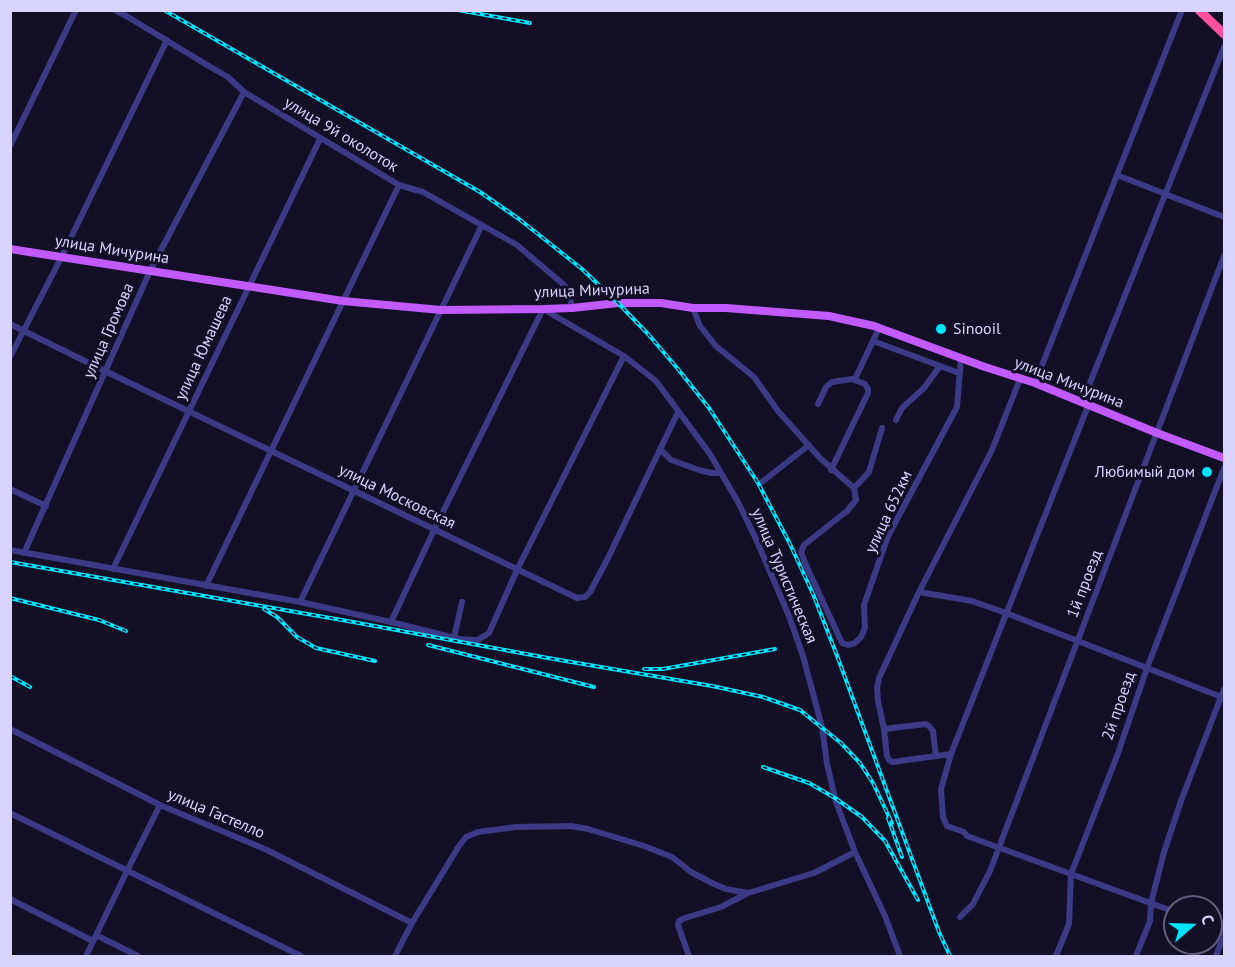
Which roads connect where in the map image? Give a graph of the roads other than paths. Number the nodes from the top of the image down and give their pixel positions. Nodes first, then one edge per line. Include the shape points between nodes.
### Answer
1 (76, 10) edge
2 (115, 10) edge
3 (1182, 10) edge
4 (1199, 10) edge
5 (1224, 34) edge
6 (167, 40) junction
7 (1224, 47) edge
8 (244, 92) junction
9 (320, 139) junction
10 (10, 146) edge
11 (1117, 175) junction
12 (399, 185) junction
13 (1165, 193) junction
14 (1224, 217) edge
15 (482, 225) junction
16 (10, 249) edge
17 (1224, 256) edge
18 (61, 258) junction
19 (150, 271) junction
20 (248, 287) junction
21 (343, 301) junction
22 (572, 308) junction
23 (693, 308) junction
24 (543, 309) junction
25 (441, 310) junction
26 (10, 324) edge
27 (879, 328) junction
28 (23, 330) junction
29 (873, 341) junction
30 (624, 356) junction
31 (10, 357) edge
32 (961, 358) junction
33 (940, 366) junction
34 (105, 371) junction
35 (959, 373) junction
36 (855, 379) junction
37 (1020, 379) junction
38 (1035, 383) junction
39 (818, 404) dead end
40 (1085, 404) junction
41 (189, 411) junction
42 (678, 412) junction
43 (896, 420) dead end
44 (882, 428) dead end
45 (1157, 433) junction
46 (808, 446) junction
47 (660, 449) junction
48 (271, 450) junction
49 (1224, 458) edge
50 (1224, 468) edge
51 (831, 470) junction
52 (721, 472) junction
53 (762, 482) dead end
54 (854, 488) junction
55 (10, 489) edge
56 (354, 490) junction
57 (46, 506) junction
58 (434, 530) junction
59 (10, 550) edge
60 (24, 553) junction
61 (113, 569) junction
62 (517, 570) junction
63 (206, 586) junction
64 (919, 592) junction
65 (300, 602) junction
66 (462, 602) dead end
67 (1006, 613) junction
68 (392, 622) junction
69 (454, 638) junction
70 (1078, 640) junction
71 (1147, 668) junction
72 (1224, 689) edge
73 (1223, 697) edge
74 (884, 729) junction
75 (11, 731) edge
76 (951, 754) junction
77 (936, 756) junction
78 (160, 805) junction
79 (10, 813) edge
80 (998, 848) junction
81 (855, 852) junction
82 (127, 871) junction
83 (1071, 874) junction
84 (748, 893) junction
85 (10, 899) edge
86 (1151, 903) junction
87 (1163, 908) edge
88 (960, 917) dead end
89 (412, 923) junction
90 (1224, 932) edge
91 (94, 938) junction
92 (86, 957) edge
93 (138, 957) edge
94 (301, 957) edge
95 (395, 957) edge
96 (689, 957) edge
97 (900, 957) edge
98 (1056, 957) edge
99 (1136, 957) edge
100 (1216, 957) edge

1 - 10 street
2 - 6 street, улица 9й околоток
3 - 11 street
4 - 5 highway
6 - 8 street, улица 9й околоток via 228,77
6 - 18 street
7 - 13 street
8 - 9 street, улица 9й околоток
8 - 19 street, улица Громова
9 - 12 street, улица 9й околоток
9 - 20 street, улица Юмашева
11 - 13 street
11 - 38 street
12 - 15 street, улица 9й околоток via 423,192
12 - 21 street
13 - 14 street
13 - 40 street
15 - 22 street, улица 9й околоток via 517,245 564,285
15 - 25 street
16 - 18 main road, улица Мичурина
17 - 45 street, 1й проезд
18 - 19 main road, улица Мичурина
18 - 28 street
19 - 20 main road, улица Мичурина
19 - 34 street, улица Громова
20 - 21 main road, улица Мичурина
20 - 41 street, улица Юмашева
21 - 25 main road, улица Мичурина
21 - 48 street
22 - 23 main road, улица Мичурина via 661,303
22 - 24 main road, улица Мичурина
23 - 27 main road, улица Мичурина via 823,315
23 - 46 street via 700,326 716,346 754,377
24 - 25 main road, улица Мичурина
24 - 30 street, улица Туристическая
24 - 58 street
25 - 56 street
26 - 28 street, улица Московская
27 - 29 street
27 - 32 main road, улица Мичурина
28 - 31 street
28 - 34 street, улица Московская
29 - 33 street
29 - 36 street
30 - 42 street, улица Туристическая via 656,381
30 - 62 street
32 - 35 street, улица 652км
32 - 37 main road, улица Мичурина
33 - 35 street
33 - 43 street
34 - 41 street, улица Московская
34 - 57 street, улица Громова
35 - 54 street, улица 652км via 957,406 888,536 864,605 865,628 855,643 848,645 842,643 801,552 804,545 848,511 856,500
36 - 39 street via 832,382
36 - 51 street via 865,384 868,393
37 - 38 main road, улица Мичурина
37 - 64 street via 992,450
38 - 40 main road, улица Мичурина
40 - 45 main road, улица Мичурина
40 - 67 street
41 - 48 street, улица Московская
41 - 61 street, улица Юмашева
42 - 47 street, улица Московская
42 - 52 street, улица Туристическая
44 - 54 street, улица 652км via 869,472
45 - 49 main road, улица Мичурина
45 - 70 street, 1й проезд
46 - 51 street
46 - 53 street
47 - 52 street via 672,460 705,472
47 - 62 street, улица Московская via 585,597 577,598
48 - 56 street, улица Московская
48 - 63 street
50 - 71 street, 2й проезд
51 - 54 street
52 - 81 street, улица Туристическая via 756,539 789,616 822,727 836,802
55 - 57 street
56 - 58 street, улица Московская
56 - 65 street
57 - 60 street, улица Громова
58 - 62 street, улица Московская
58 - 68 street
59 - 60 street
60 - 61 street
61 - 63 street
62 - 69 street via 489,633 477,640
63 - 65 street
64 - 67 street via 972,601
64 - 74 street via 879,678 878,701
65 - 68 street
66 - 69 street
67 - 70 street
67 - 76 street
68 - 69 street
70 - 71 street
70 - 80 street, 1й проезд
71 - 73 street
71 - 83 street, 2й проезд
72 - 73 street
73 - 86 street via 1181,801
74 - 77 street via 926,724 933,731
74 - 77 street via 887,756 892,762
75 - 78 street, улица Гастелло
76 - 77 street
76 - 80 street via 941,789 943,817 947,825
78 - 82 street
78 - 89 street, улица Гастелло via 267,850
79 - 82 street
80 - 83 street
80 - 88 street, 1й проезд via 973,904
81 - 84 street via 814,873
81 - 97 street, улица Туристическая
82 - 91 street
82 - 94 street
83 - 86 street
83 - 98 street, 2й проезд via 1069,924
84 - 89 street via 712,883 644,846 588,829 516,827 466,837
84 - 96 street via 721,908 679,921
85 - 91 street
86 - 87 street
86 - 99 street via 1150,921
89 - 95 street
90 - 100 street
91 - 92 street
91 - 93 street

